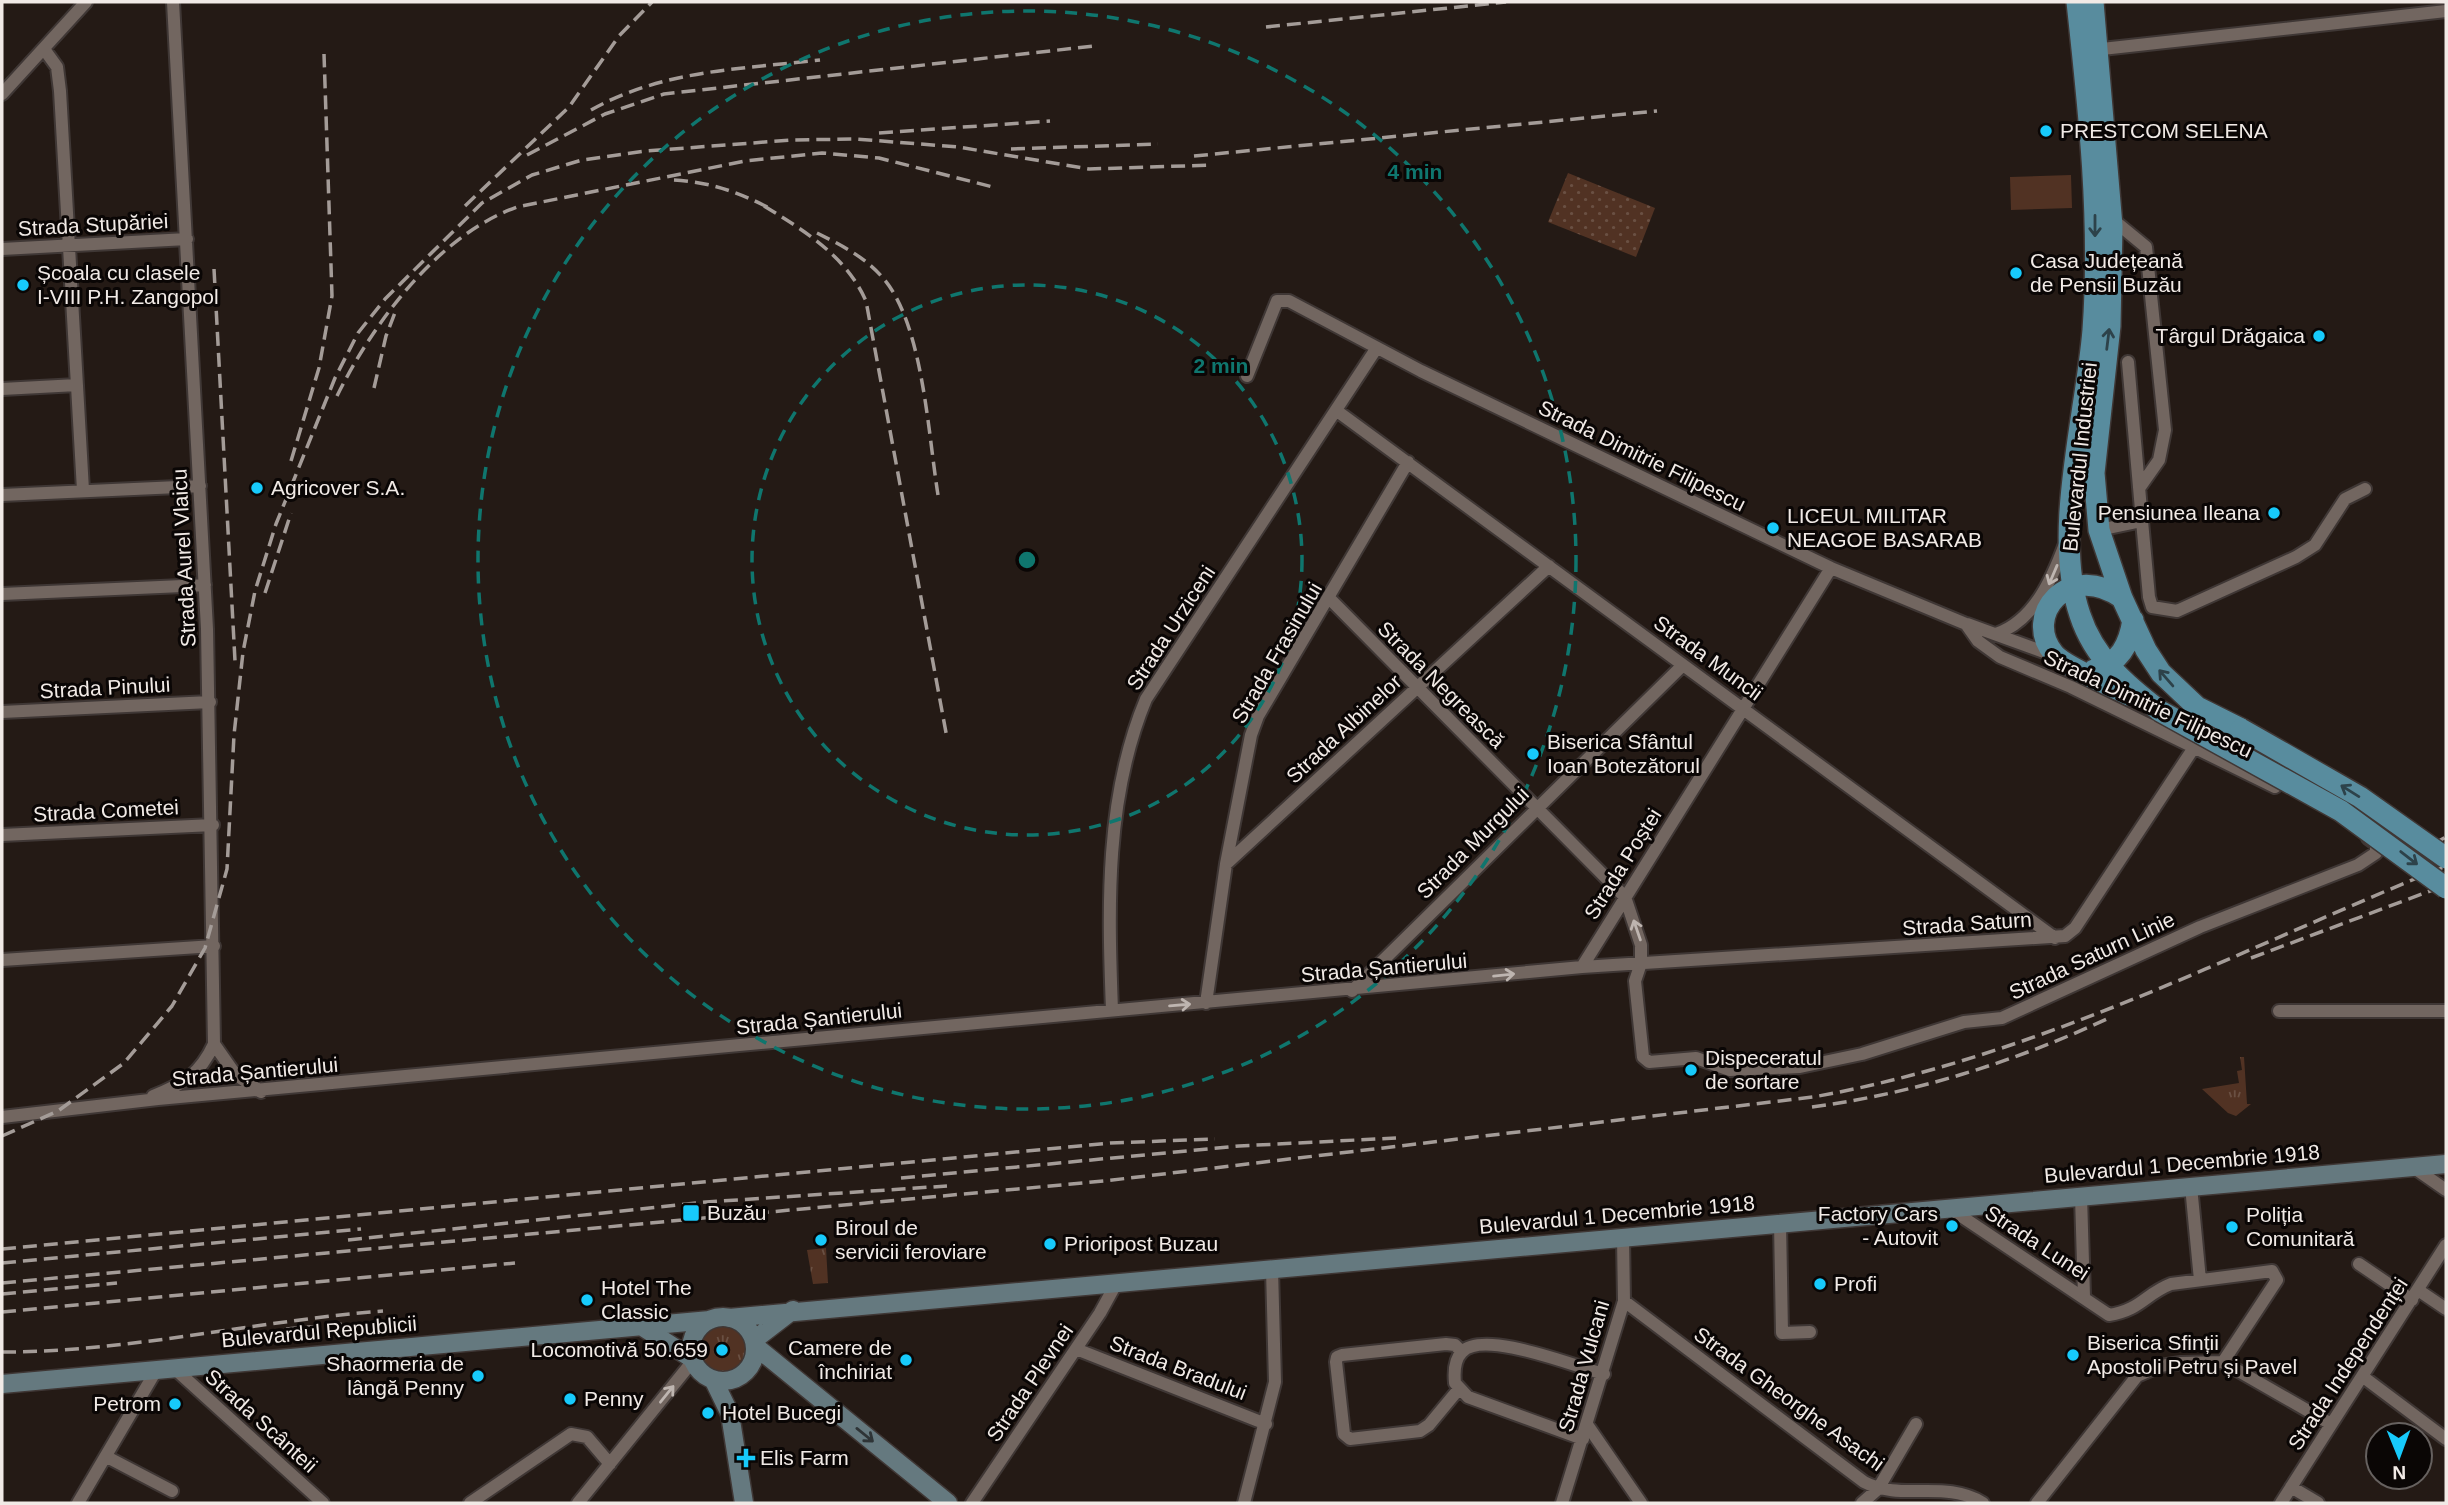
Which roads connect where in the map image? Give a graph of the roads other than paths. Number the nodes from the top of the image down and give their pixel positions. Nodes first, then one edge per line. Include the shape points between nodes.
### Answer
1 (86, 2) edge
2 (173, 2) edge
3 (2077, 2) edge
4 (2093, 2) edge
5 (2446, 12) edge
6 (44, 49) junction
7 (2090, 50) junction
8 (2, 94) edge
9 (2112, 219) junction
10 (187, 239) junction
11 (70, 246) junction
12 (2, 249) edge
13 (1376, 349) junction
14 (2128, 362) dead end
15 (1247, 376) dead end
16 (77, 386) junction
17 (2, 389) edge
18 (1336, 411) junction
19 (1408, 462) junction
20 (200, 486) junction
21 (2140, 487) junction
22 (2365, 489) dead end
23 (83, 490) junction
24 (2, 495) edge
25 (2142, 521) junction
26 (2099, 530) junction
27 (2070, 531) junction
28 (1549, 566) junction
29 (1831, 568) junction
30 (205, 584) junction
31 (2064, 591) junction
32 (2, 594) edge
33 (2122, 598) junction
34 (1330, 599) junction
35 (2026, 613) junction
36 (2133, 620) junction
37 (1966, 624) junction
38 (1996, 634) junction
39 (2055, 656) junction
40 (1683, 665) junction
41 (2108, 665) junction
42 (2080, 670) junction
43 (1417, 688) junction
44 (210, 702) junction
45 (1744, 708) junction
46 (2160, 711) junction
47 (2, 712) edge
48 (2194, 746) junction
49 (1536, 807) junction
50 (213, 825) junction
51 (2, 835) edge
52 (2372, 856) joint
53 (2446, 858) edge
54 (1226, 864) junction
55 (2446, 888) edge
56 (1625, 897) junction
57 (2055, 937) junction
58 (214, 946) junction
59 (2, 960) edge
60 (1641, 963) junction
61 (1582, 967) junction
62 (1352, 991) junction
63 (1206, 1003) junction
64 (1112, 1010) junction
65 (2278, 1011) dead end
66 (2446, 1011) edge
67 (214, 1044) junction
68 (1696, 1058) joint
69 (261, 1091) junction
70 (139, 1101) junction
71 (2, 1116) edge
72 (2446, 1164) edge
73 (2413, 1167) junction
74 (2191, 1186) junction
75 (2446, 1190) edge
76 (2081, 1196) junction
77 (1949, 1208) junction
78 (1780, 1223) junction
79 (1623, 1237) junction
80 (2446, 1245) edge
81 (2359, 1264) dead end
82 (1272, 1269) junction
83 (2200, 1280) junction
84 (1116, 1282) junction
85 (2415, 1295) junction
86 (2084, 1296) junction
87 (1624, 1301) junction
88 (2446, 1309) edge
89 (793, 1310) junction
90 (729, 1318) junction
91 (710, 1320) junction
92 (641, 1326) junction
93 (1810, 1332) dead end
94 (754, 1343) junction
95 (1076, 1349) junction
96 (1462, 1352) junction
97 (692, 1360) junction
98 (2223, 1362) junction
99 (166, 1369) junction
100 (1604, 1374) junction
101 (2362, 1376) junction
102 (736, 1379) junction
103 (713, 1381) junction
104 (2, 1384) edge
105 (1458, 1390) junction
106 (730, 1414) junction
107 (1266, 1424) junction
108 (1916, 1424) dead end
109 (2331, 1424) junction
110 (1588, 1426) junction
111 (1583, 1439) junction
112 (2446, 1439) edge
113 (107, 1457) junction
114 (610, 1464) junction
115 (2291, 1487) junction
116 (1878, 1489) junction
117 (172, 1491) dead end
118 (78, 1503) edge
119 (323, 1503) edge
120 (470, 1503) edge
121 (578, 1503) edge
122 (744, 1503) edge
123 (947, 1503) edge
124 (972, 1503) edge
125 (1244, 1503) edge
126 (1562, 1503) edge
127 (1641, 1503) edge
128 (1862, 1503) edge
129 (1983, 1503) edge
130 (2037, 1503) edge
131 (2281, 1503) edge
132 (2318, 1503) edge

1 - 6 street
2 - 10 street, Strada Aurel Vlaicu
3 - 7 main road, Bulevardul Industriei
4 - 7 main road, Bulevardul Industriei
5 - 7 street
6 - 8 street
6 - 11 street via 59,76
7 - 9 main road, Bulevardul Industriei
7 -> 27 main road, Bulevardul Industriei via 2093,330
9 - 21 street via 2146,247 2153,303 2165,430 2159,460
26 -> 9 main road, Bulevardul Industriei via 2094,472 2110,326
10 - 11 street, Strada Stupăriei
10 - 20 street, Strada Aurel Vlaicu
11 - 12 street, Strada Stupăriei
11 - 16 street
13 - 15 street, Strada Dimitrie Filipescu via 1289,301 1278,301
13 - 18 street, Strada Urziceni
13 - 29 street, Strada Dimitrie Filipescu
14 - 21 street
16 - 17 street
16 - 23 street
18 - 19 street, Strada Muncii
18 - 64 street, Strada Urziceni via 1140,714 1125,763 1112,856
19 - 28 street, Strada Muncii
19 - 34 street, Strada Frasinului
20 - 23 street
20 - 30 street, Strada Aurel Vlaicu
21 - 25 street
22 - 25 street via 2345,499 2315,545 2177,611 2152,607
23 - 24 street
25 - 26 street
26 - 33 main road, Bulevardul Industriei
27 - 31 main road, Bulevardul Industriei
27 -> 35 street via 2051,582
28 - 40 street, Strada Muncii
28 - 43 street, Strada Albinelor
29 - 37 street, Strada Dimitrie Filipescu
29 - 45 street, Strada Poștei
30 - 32 street
30 - 44 street, Strada Aurel Vlaicu
31 - 33 main road via 2099,585
31 - 35 street
31 - 39 main road via 2047,611 2044,625
31 - 41 main road, Bulevardul Industriei
33 - 36 main road, Bulevardul Industriei
34 - 43 street, Strada Negrească
34 - 54 street, Strada Frasinului via 1258,716
35 - 38 street via 2015,625
36 - 41 main road via 2125,649
53 -> 36 main road, Bulevardul Industriei, bridge via 2360,797 2197,707 2161,673
37 - 38 street
37 - 48 street, Strada Dimitrie Filipescu via 1978,641 2000,657
38 - 39 street
39 - 42 main road
40 - 45 street, Strada Muncii
40 - 49 street, Strada Murgului
41 - 42 main road
41 - 46 main road, Bulevardul Industriei
42 - 46 main road
43 - 49 street, Strada Negrească
43 - 54 street, Strada Albinelor
44 - 47 street, Strada Pinului
44 - 50 street, Strada Aurel Vlaicu
45 - 56 street, Strada Poștei
45 - 57 street, Strada Muncii
46 -> 55 main road, Bulevardul Industriei, bridge via 2341,811
48 - 52 street, Strada Dimitrie Filipescu via 2361,834 2375,844
48 - 57 street, Strada Saturn via 2075,928
49 - 56 street, Strada Negrească
49 - 62 street, Strada Murgului
50 - 51 street, Strada Cometei
50 - 58 street, Strada Aurel Vlaicu
52 - 68 street, Strada Saturn Linie via 2346,871 2183,934 2002,1018 1964,1022 1862,1054 1800,1067 1730,1069
54 - 63 street, Strada Frasinului
60 -> 56 street, Strada Negrească via 1640,940
56 - 61 street, Strada Poștei
57 - 60 street, Strada Saturn
58 - 59 street
58 - 67 street, Strada Aurel Vlaicu
60 - 61 street, Strada Șantierului
60 - 68 street, Strada Negrească via 1634,981 1645,1060
62 -> 61 street, Strada Șantierului
62 - 63 street, Strada Șantierului
64 -> 63 street, Strada Șantierului
64 - 69 street, Strada Șantierului
65 - 66 street
67 - 69 street via 235,1074
67 - 70 street via 198,1073
69 - 70 street, Strada Șantierului
70 - 71 street, Strada Șantierului
72 - 73 main road, Bulevardul 1 Decembrie 1918
73 - 74 main road, Bulevardul 1 Decembrie 1918
73 - 75 street
74 - 76 main road, Bulevardul 1 Decembrie 1918
74 - 83 street
76 - 77 main road, Bulevardul 1 Decembrie 1918
76 - 86 street
77 - 78 main road, Bulevardul 1 Decembrie 1918
77 - 86 street, Strada Lunei
78 - 79 main road, Bulevardul 1 Decembrie 1918
78 - 93 street via 1782,1333
79 - 82 main road, Bulevardul 1 Decembrie 1918
79 - 87 street, Strada Vulcani
80 - 85 street, Strada Independenței
81 - 85 street
82 - 84 main road, Bulevardul 1 Decembrie 1918
82 - 107 street via 1276,1370
83 - 86 street, Strada Lunei via 2159,1289 2132,1310 2102,1313
83 - 98 street via 2266,1270 2276,1275
84 - 89 main road, Bulevardul 1 Decembrie 1918
84 - 95 street, Strada Plevnei
85 - 88 street
85 - 101 street, Strada Independenței
87 - 100 street, Strada Vulcani
87 - 116 street, Strada Gheorghe Asachi
89 - 90 main road, Bulevardul 1 Decembrie 1918
89 - 94 main road
90 - 91 main road
90 - 94 main road via 745,1325
91 - 92 main road, Bulevardul Republicii
91 - 97 main road via 693,1335
92 - 97 main road
92 - 99 main road, Bulevardul Republicii
94 - 102 main road via 753,1362
94 -> 123 main road
95 - 107 street, Strada Bradului
95 - 124 street, Strada Plevnei
96 - 100 street via 1480,1345 1506,1346
96 - 105 street via 1454,1373
96 - 105 street via 1446,1344 1342,1355 1336,1362 1344,1434 1350,1439 1420,1431
97 - 103 main road via 697,1370
114 -> 97 street
98 - 109 street
98 - 130 street via 2171,1364 2137,1376
99 - 104 main road, Bulevardul Republicii
99 - 113 street
99 - 119 street, Strada Scânteii
100 - 110 street, Strada Vulcani
101 - 109 street, Strada Independenței
101 - 112 street
102 - 103 main road
102 - 106 main road
103 - 106 main road
105 - 111 street via 1494,1408
106 - 122 main road
107 - 125 street
108 - 116 street
109 - 115 street, Strada Independenței
110 - 111 street, Strada Vulcani
110 - 127 street
111 - 126 street, Strada Vulcani
113 - 117 street
113 - 118 street
114 - 120 street via 587,1437 571,1434
114 - 121 street
115 - 131 street, Strada Independenței
115 - 132 street
116 - 128 street
116 - 129 street, Strada Gheorghe Asachi via 1955,1491

